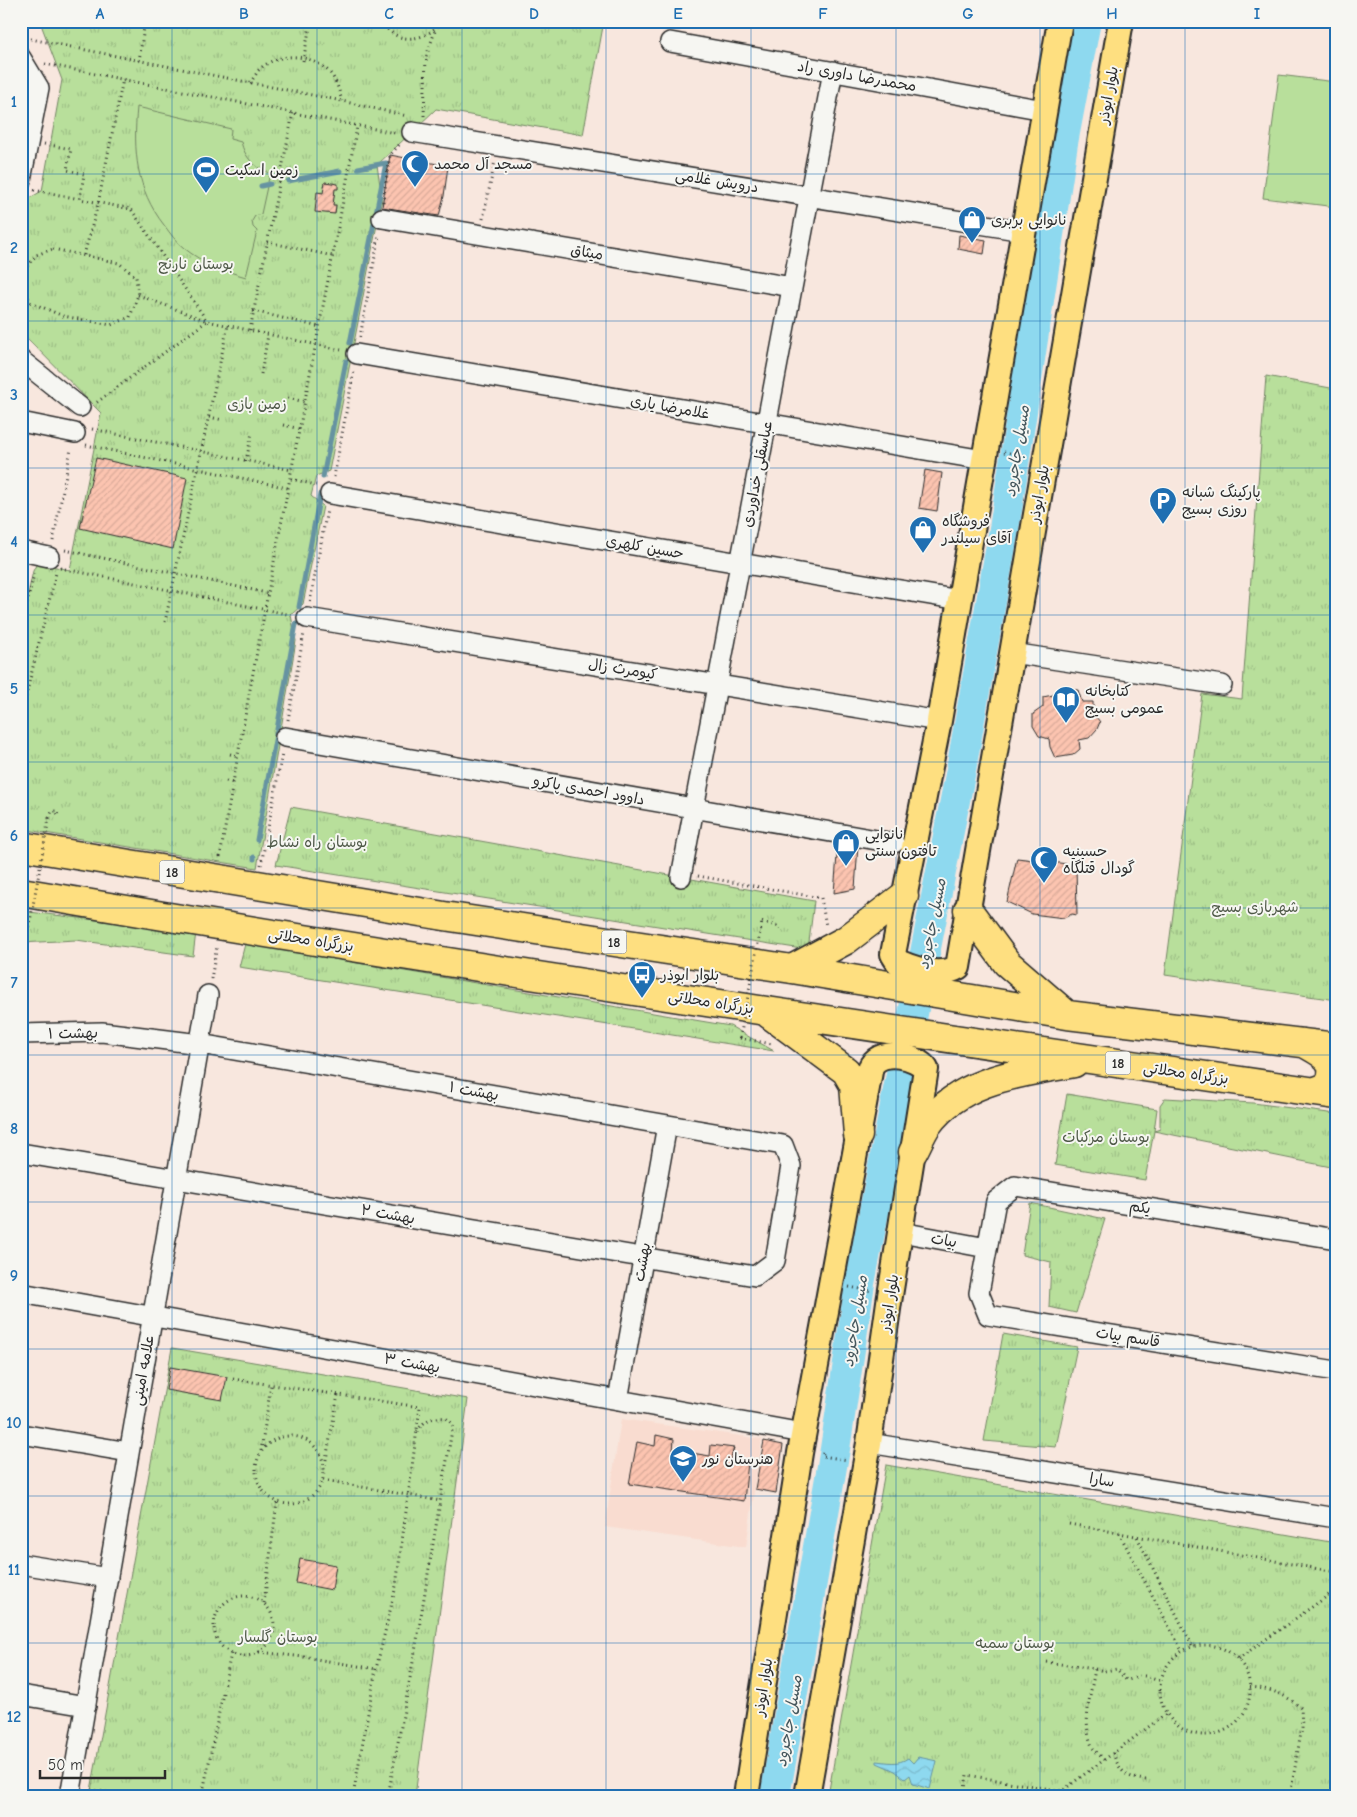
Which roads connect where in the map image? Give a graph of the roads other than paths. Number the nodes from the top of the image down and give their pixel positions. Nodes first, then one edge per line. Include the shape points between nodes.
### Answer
1 (1060, 21) edge
2 (1121, 21) edge
3 (670, 42) dead end
4 (22, 59) edge
5 (833, 71) junction
6 (1044, 110) junction
7 (413, 126) road end
8 (25, 141) edge
9 (25, 185) edge
10 (809, 196) junction
11 (382, 218) dead end
12 (1023, 231) junction
13 (792, 287) junction
14 (357, 354) road end
15 (21, 360) edge
16 (80, 407) road end
17 (21, 422) edge
18 (766, 423) junction
19 (74, 438) road end
20 (990, 455) junction
21 (327, 490) road end
22 (21, 551) edge
23 (50, 552) road end
24 (740, 563) junction
25 (960, 600) junction
26 (307, 618) road end
27 (1012, 653) junction
28 (717, 685) junction
29 (1222, 685) dead end
30 (938, 721) junction
31 (285, 737) dead end
32 (694, 808) junction
33 (894, 843) dead end
34 (21, 846) edge
35 (682, 875) road end
36 (21, 892) edge
37 (323, 896) junction
38 (904, 896) junction
39 (968, 910) junction
40 (444, 916) junction
41 (317, 941) junction
42 (433, 959) junction
43 (792, 968) junction
44 (922, 973) junction
45 (208, 995) road end
46 (763, 1010) junction
47 (1067, 1015) junction
48 (21, 1034) edge
49 (1304, 1043) junction
50 (200, 1044) junction
51 (1336, 1047) edge
52 (1093, 1059) junction
53 (1324, 1094) edge
54 (667, 1125) junction
55 (858, 1135) junction
56 (21, 1152) edge
57 (913, 1152) junction
58 (177, 1178) junction
59 (901, 1232) junction
60 (1336, 1239) edge
61 (987, 1248) junction
62 (643, 1257) junction
63 (755, 1276) joint
64 (21, 1293) edge
65 (153, 1316) junction
66 (1336, 1371) edge
67 (618, 1400) junction
68 (803, 1433) junction
69 (21, 1434) edge
70 (869, 1443) junction
71 (130, 1452) junction
72 (1336, 1518) edge
73 (21, 1564) edge
74 (108, 1578) junction
75 (21, 1695) edge
76 (86, 1706) junction
77 (70, 1796) edge
78 (746, 1796) edge
79 (807, 1796) edge

1 - 6 main road
2 - 27 main road, بلوار ابوذر
3 - 5 street, محمدرضا داوری راد
4 - 8 street via 39,88
5 - 6 street, محمدرضا داوری راد
5 - 10 street, عباسقلی خداوردی
6 - 12 main road
7 - 10 street, درویش غلامی via 498,146
8 - 9 street
10 - 12 street, درویش غلامی
10 - 13 street, عباسقلی خداوردی
11 - 13 street, میثاق
12 - 20 main road
13 - 18 street, عباسقلی خداوردی
14 - 18 street, غلامرضا یاری
15 - 16 street
17 - 19 street
18 - 20 street, غلامرضا یاری
18 - 24 street, عباسقلی خداوردی
20 - 25 main road
21 - 24 street, حسین کلهری
22 - 23 street
24 - 25 street, حسین کلهری
24 - 28 street, عباسقلی خداوردی
25 - 30 main road
26 - 28 street, کیومرث زال
27 - 29 street
27 - 39 main road, بلوار ابوذر
28 - 30 street, کیومرث زال
28 - 32 street, عباسقلی خداوردی
30 - 38 main road
31 - 32 street, داوود احمدی پاکرو
32 - 33 street, داوود احمدی پاکرو
32 - 35 street, عباسقلی خداوردی
34 - 37 highway, 18
36 - 41 highway, بزرگراه محلاتی / 18
37 - 40 highway, 18
37 - 41 highway via 340,912 341,920 335,932
38 - 43 highway via 846,940
38 - 44 main road
39 - 44 main road, بلوار ابوذر
39 - 47 highway via 1007,963
40 - 42 highway via 413,926 409,932 413,946
40 - 43 highway, 18
41 - 42 highway, بزرگراه محلاتی / 18
42 - 46 highway, بزرگراه محلاتی / 18
43 - 44 highway, 18
44 - 47 highway, 18
45 - 50 street, علامه امینی
46 - 52 highway, بزرگراه محلاتی / 18
46 - 55 highway via 846,1071 854,1085
47 - 49 highway, 18
48 - 50 street, بهشت ۱ via 102,1032
49 - 51 highway
49 - 53 highway via 1325,1055 1332,1064 1333,1075
50 - 54 street, بهشت ۱
50 - 58 street, علامه امینی
52 - 53 highway, بزرگراه محلاتی / 18
52 - 57 highway via 1001,1078 969,1089 941,1109 927,1125
54 - 62 street, بهشت
54 - 63 street, بهشت ۱ via 783,1145 791,1166 775,1261
55 - 57 main road, بلوار ابوذر via 872,1065 893,1055 918,1060 926,1069
55 - 68 main road, بلوار ابوذر
56 - 58 street, بهشت ۲
57 - 59 main road, بلوار ابوذر
58 - 62 street, بهشت ۲
58 - 65 street, علامه امینی
59 - 61 street, بیات
59 - 70 main road, بلوار ابوذر
60 - 61 street, یکم via 1015,1186 996,1201
61 - 66 street, قاسم بیات via 979,1293 988,1314
62 - 63 street, بهشت ۲
62 - 67 street, بهشت
64 - 65 street, بهشت ۳
65 - 67 street, بهشت ۳
65 - 71 street, علامه امینی
67 - 68 street, بهشت ۳
68 - 78 main road, بلوار ابوذر
69 - 71 street
70 - 72 street, سارا
70 - 79 main road, بلوار ابوذر
71 - 74 street, علامه امینی
73 - 74 street
74 - 76 street, علامه امینی
75 - 76 street
76 - 77 street, علامه امینی

